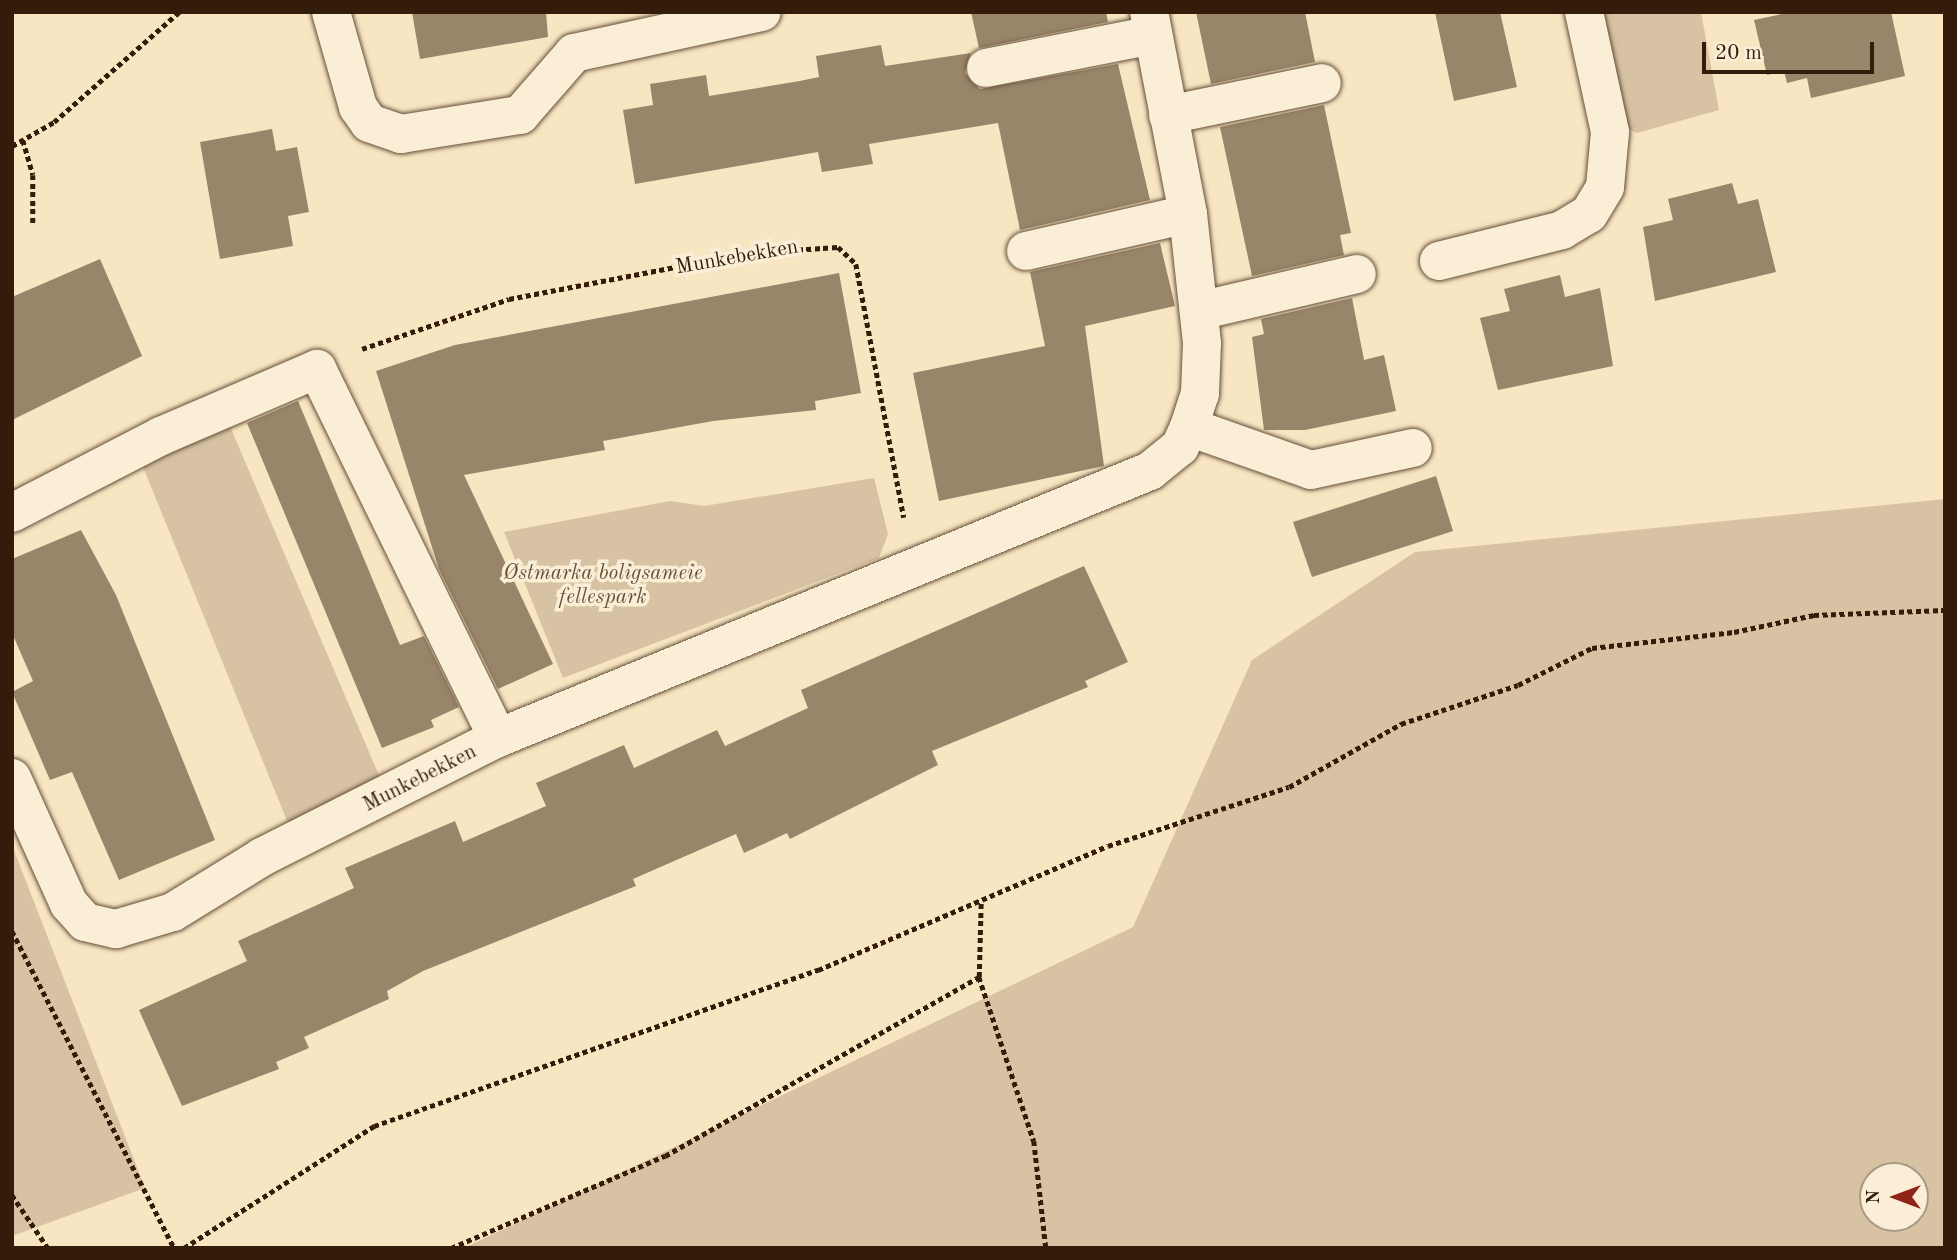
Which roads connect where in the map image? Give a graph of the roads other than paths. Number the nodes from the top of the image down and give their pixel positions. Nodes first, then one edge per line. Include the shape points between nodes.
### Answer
1 (331, 12) edge
2 (762, 12) edge
3 (1584, 12) edge
4 (1151, 24) edge
5 (986, 68) dead end
6 (1322, 83) dead end
7 (1168, 115) junction
8 (1188, 214) junction
9 (1026, 251) dead end
10 (1439, 261) dead end
11 (1357, 274) dead end
12 (1199, 311) junction
13 (1189, 428) junction
14 (1413, 448) dead end
15 (12, 513) edge
16 (498, 738) junction
17 (12, 778) edge

1 - 2 lane via 358,107 369,123 401,134 520,115 574,53
3 - 10 lane via 1610,132 1605,187 1589,214 1562,230
4 - 5 lane
4 - 7 lane, Munkebekken
6 - 7 lane
7 - 8 lane, Munkebekken
8 - 9 lane
8 - 12 lane, Munkebekken
11 - 12 lane
12 - 13 lane, Munkebekken via 1200,394
13 - 14 lane via 1311,470
13 - 16 lane, Munkebekken via 1180,447 1114,490 910,566
15 - 16 lane via 161,436 317,369
16 - 17 lane, Munkebekken via 262,857 173,912 116,929 85,922 69,904

